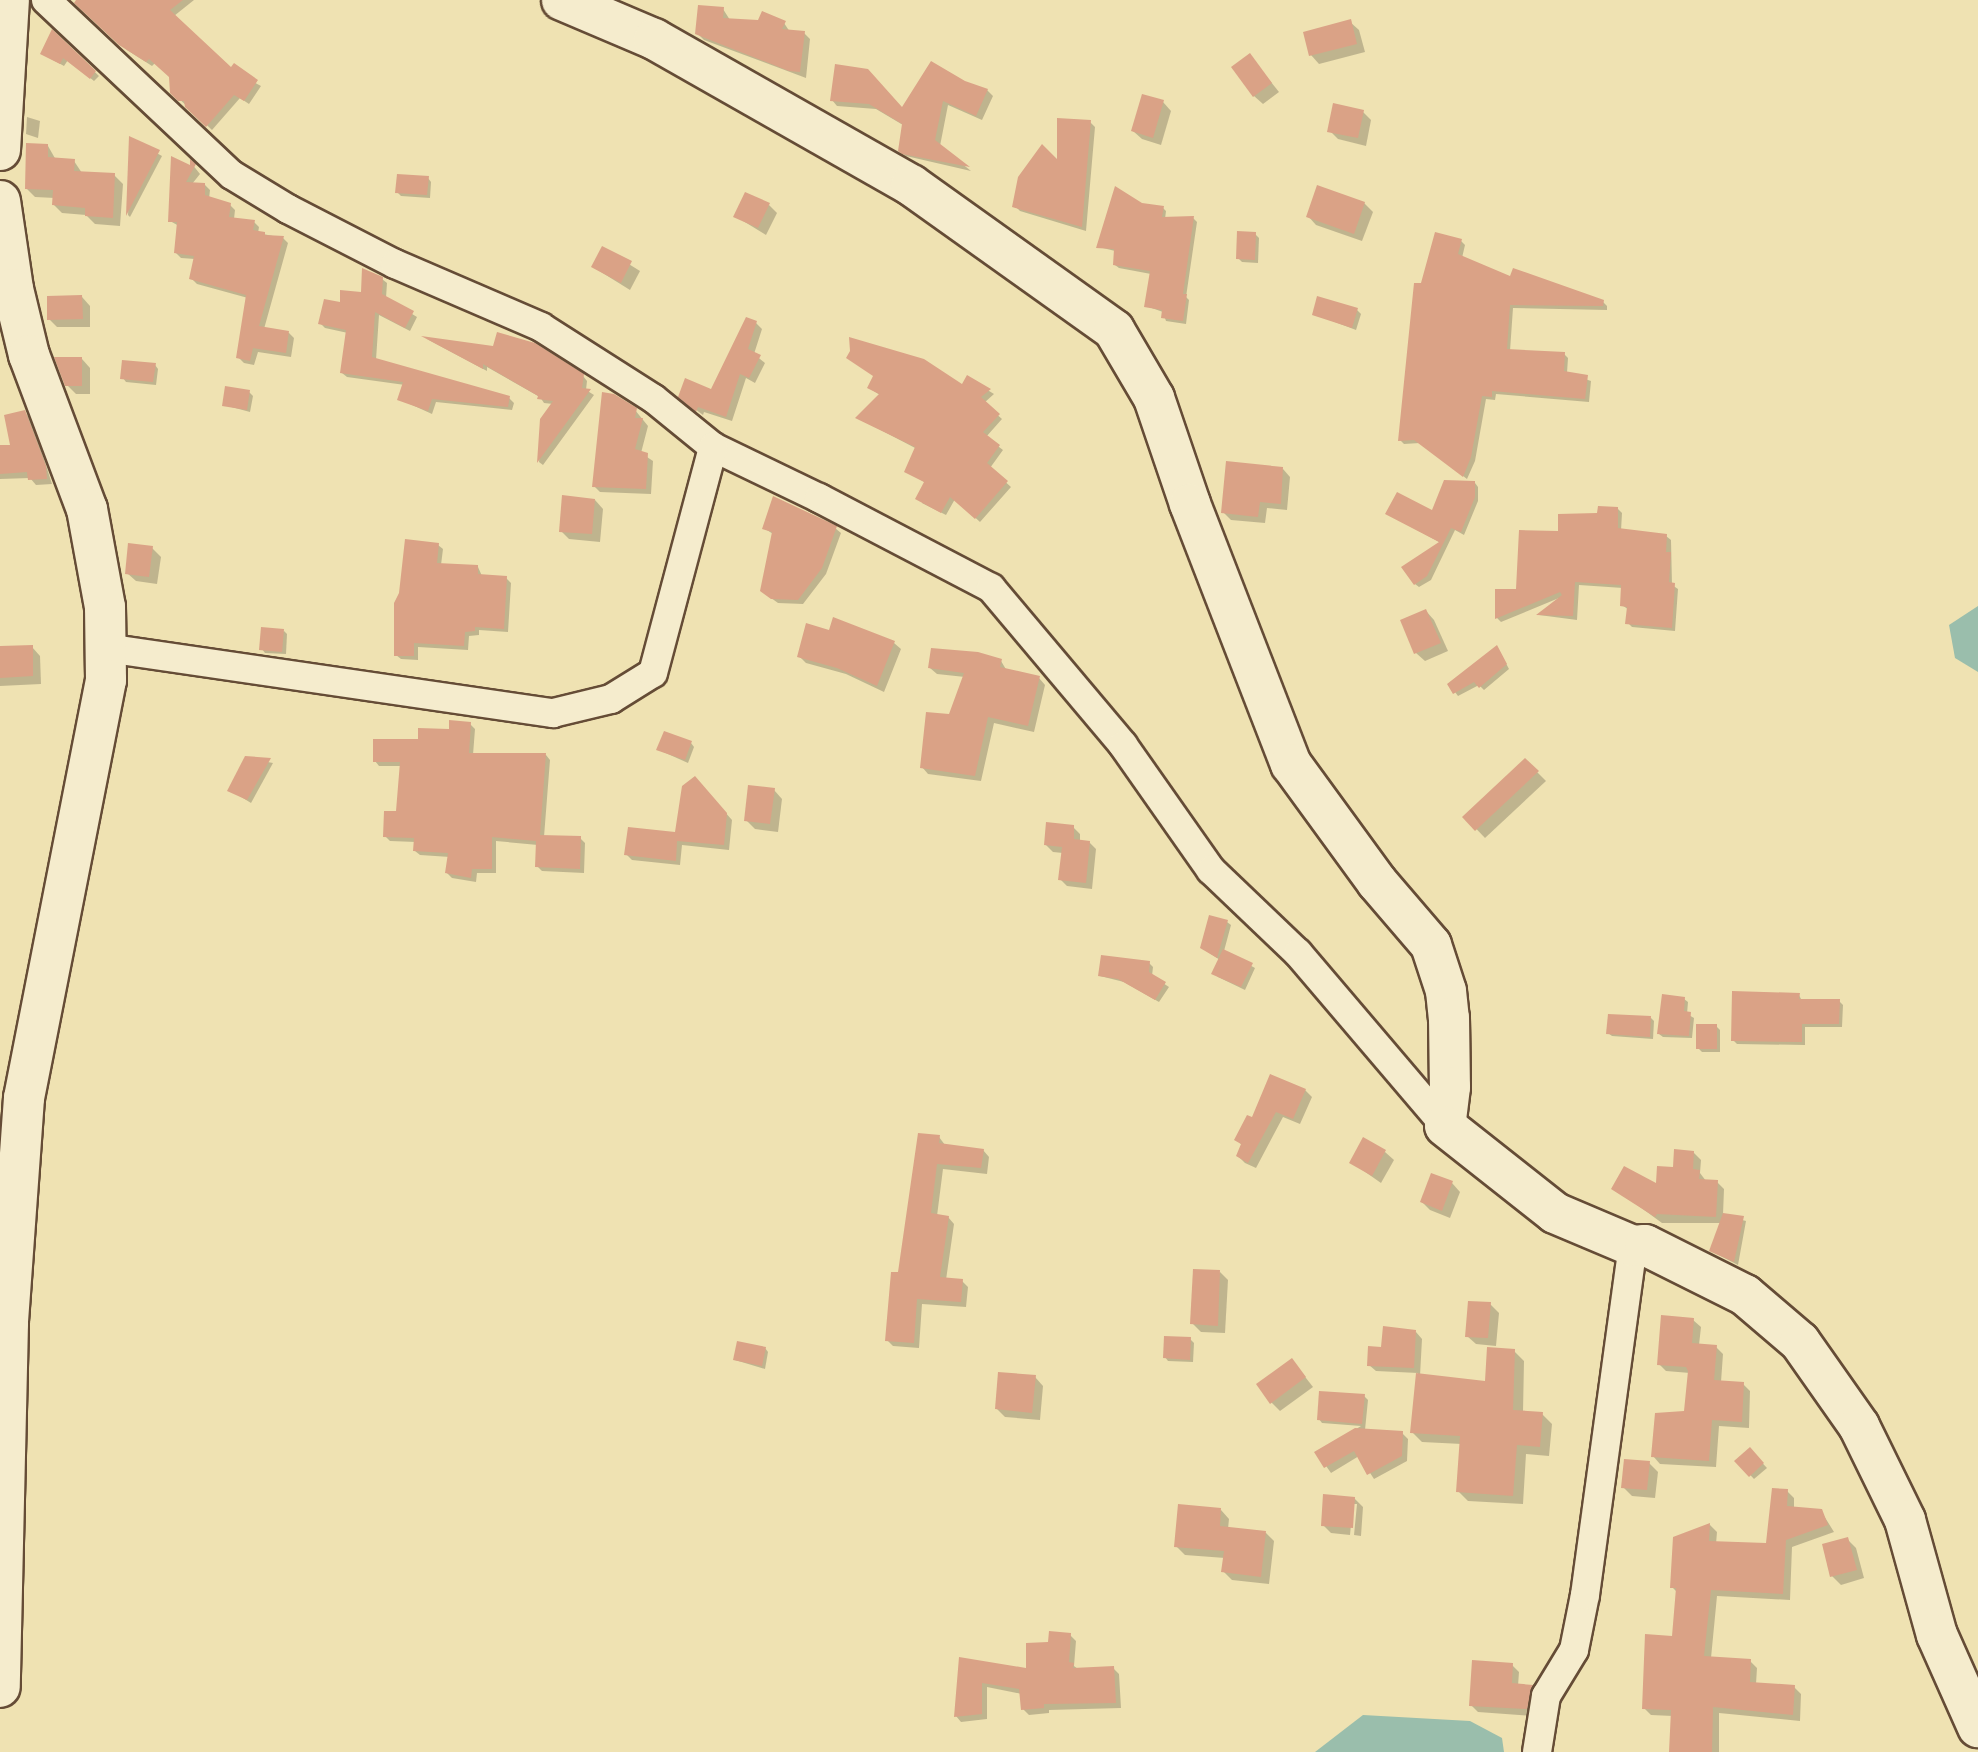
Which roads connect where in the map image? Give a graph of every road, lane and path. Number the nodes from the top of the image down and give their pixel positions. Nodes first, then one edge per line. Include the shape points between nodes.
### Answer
1 (9, 0) edge
2 (46, 0) edge
3 (562, 0) edge
4 (616, 10) edge
5 (0, 150) edge
6 (0, 201) edge
7 (713, 447) junction
8 (106, 648) junction
9 (1445, 1126) junction
10 (1633, 1246) junction
11 (0, 1687) edge
12 (1978, 1727) edge
13 (1537, 1752) edge

1 - 5 main road
2 - 7 street via 232,175 395,264 541,327 654,399
3 - 4 main road
4 - 9 main road via 654,39 911,185 1114,330 1154,398 1291,764 1377,882 1431,945 1449,1018
6 - 8 main road via 29,355 87,509 105,607
7 - 8 street via 653,673 611,699 553,713
7 - 9 street via 991,588 1123,745 1211,870 1298,953
8 - 11 main road via 106,680 24,1098 8,1323
9 - 10 main road via 1555,1213
10 - 12 main road via 1645,1245 1745,1295 1800,1342 1859,1426 1905,1520 1937,1635
10 - 13 street via 1585,1595 1574,1650 1546,1696

